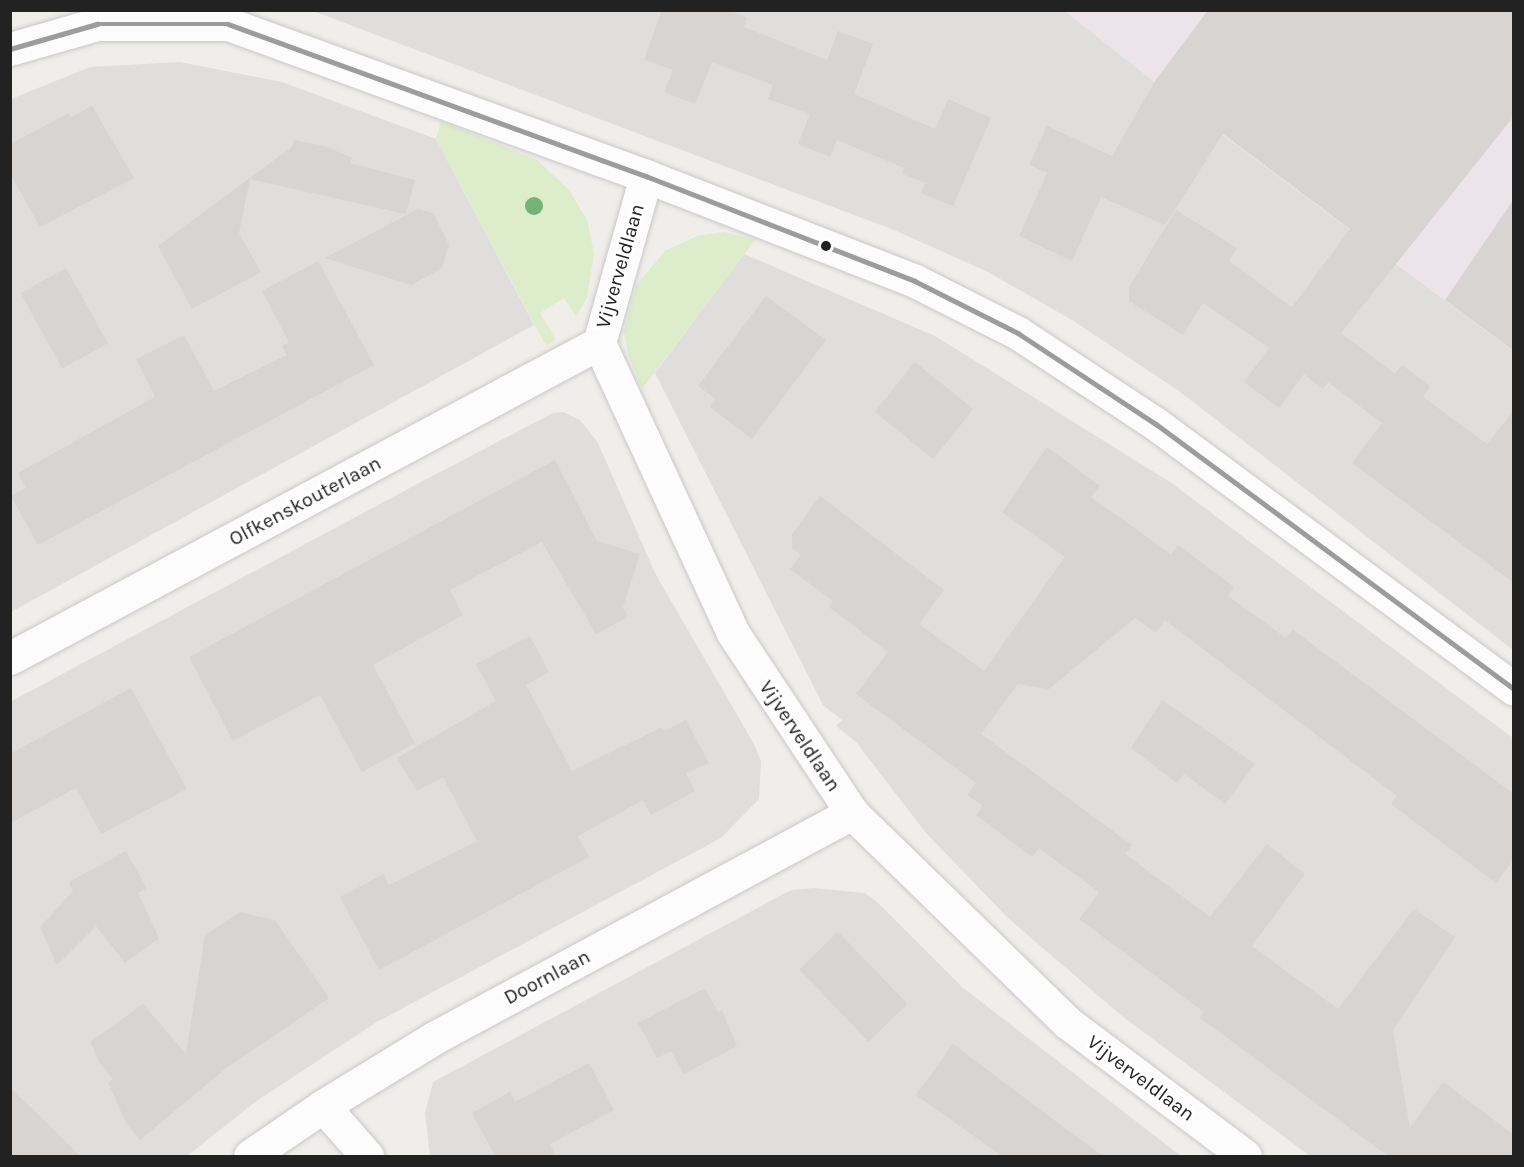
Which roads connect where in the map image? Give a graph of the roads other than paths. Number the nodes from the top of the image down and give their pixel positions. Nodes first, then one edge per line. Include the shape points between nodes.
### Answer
1 (10, 49) edge
2 (646, 176) junction
3 (599, 343) junction
4 (10, 658) edge
5 (1514, 689) edge
6 (852, 813) junction
7 (322, 1106) junction
8 (250, 1156) edge
9 (367, 1156) edge
10 (1245, 1156) edge

1 - 2 street via 97,24 228,24
2 - 3 street, Vijverveldlaan
2 - 5 street via 915,281 1018,333 1156,424
3 - 4 street, Olfkenskouterlaan
3 - 6 street, Vijverveldlaan via 733,633
6 - 7 street, Doornlaan via 434,1038
6 - 10 street, Vijverveldlaan via 1068,1023
7 - 8 street, Doornlaan
7 - 9 street

